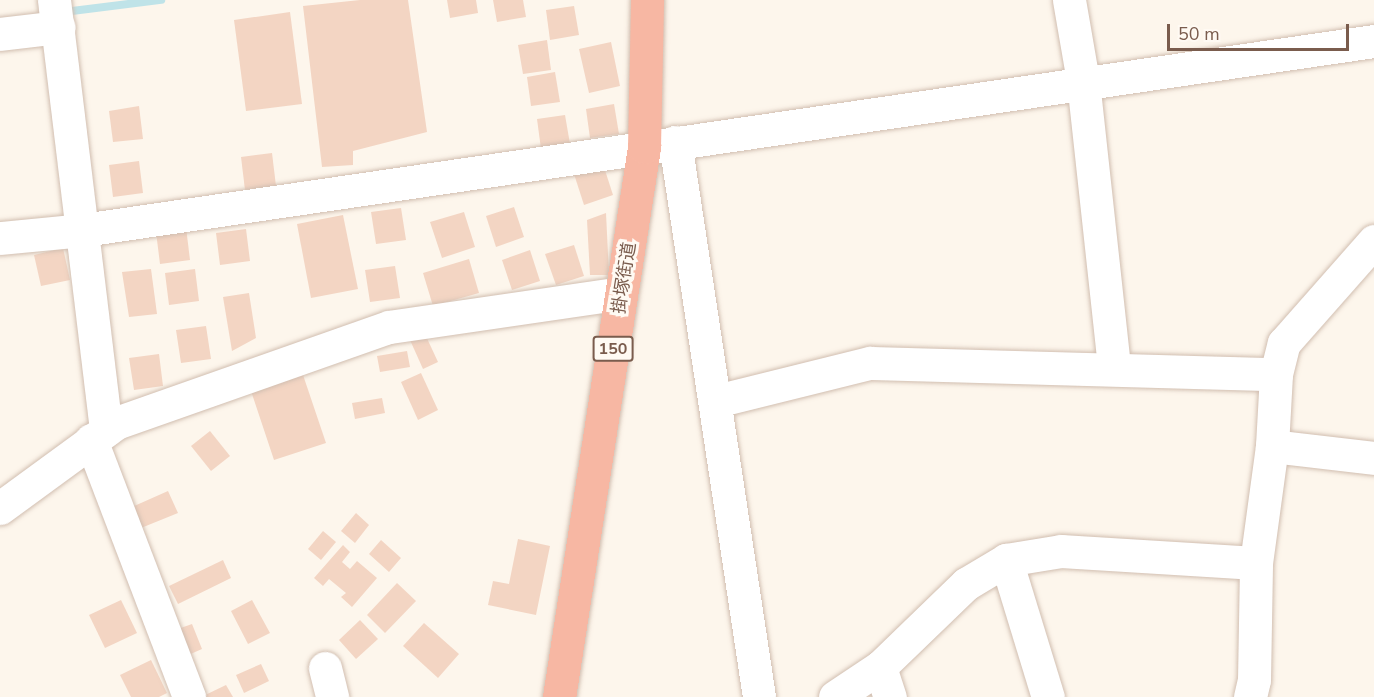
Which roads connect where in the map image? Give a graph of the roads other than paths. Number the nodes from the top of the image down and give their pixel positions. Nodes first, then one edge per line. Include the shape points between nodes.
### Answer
1 (647, 0) edge
2 (1069, 0) edge
3 (57, 14) edge
4 (0, 34) edge
5 (1374, 41) edge
6 (1083, 81) junction
7 (659, 145) junction
8 (83, 230) junction
9 (0, 238) edge
10 (1374, 241) edge
11 (621, 293) junction
12 (1114, 368) junction
13 (1276, 374) junction
14 (717, 401) junction
15 (99, 435) junction
16 (1272, 446) junction
17 (1374, 458) edge
18 (0, 508) edge
19 (1006, 560) junction
20 (1256, 563) junction
21 (885, 682) edge
22 (189, 697) edge
23 (559, 697) edge
24 (759, 697) edge
25 (835, 697) edge
26 (1048, 697) edge
27 (1250, 697) edge

1 - 7 highway, 掛塚街道 / 150
2 - 6 street
3 - 4 street
3 - 8 street
5 - 6 street
6 - 7 street
6 - 12 street
7 - 8 street
7 - 11 highway, 掛塚街道 / 150
7 - 14 street
8 - 9 street
8 - 15 street
10 - 13 street via 1284,343
11 - 15 street via 389,327 116,423
11 - 23 highway, 掛塚街道 / 150
12 - 13 street
12 - 14 street via 870,363
13 - 16 street
14 - 24 street
15 - 18 street
15 - 22 street
16 - 17 street
16 - 20 street
19 - 20 street via 1061,551
19 - 21 street via 966,584
19 - 26 street
20 - 27 street via 1254,680
21 - 25 street

